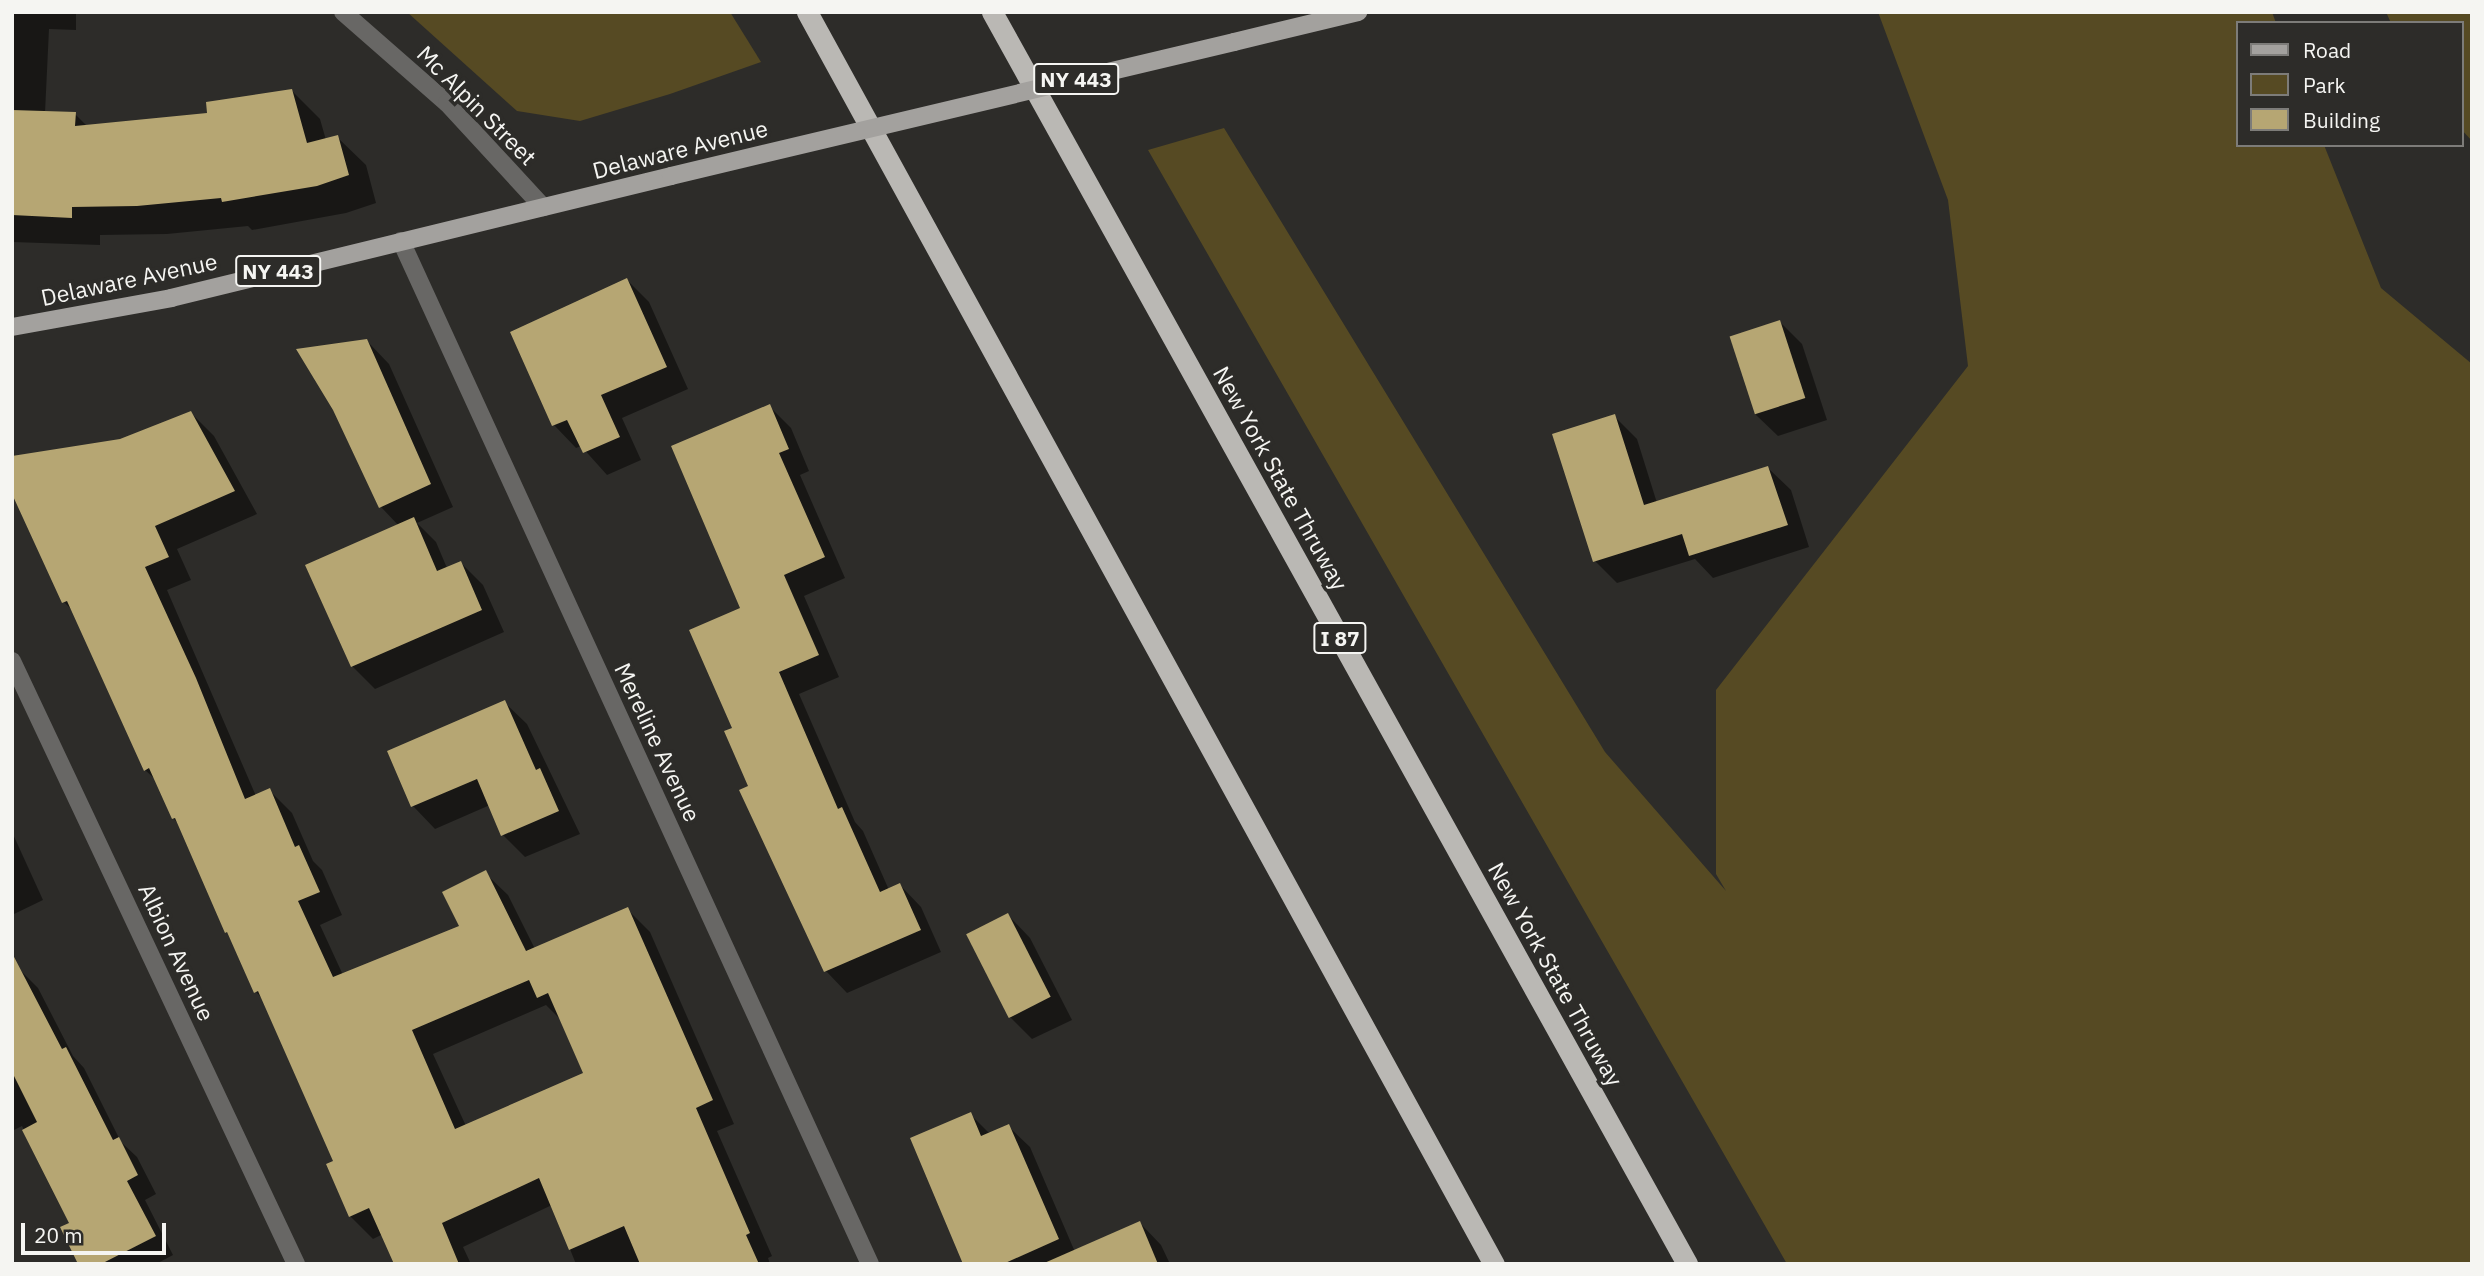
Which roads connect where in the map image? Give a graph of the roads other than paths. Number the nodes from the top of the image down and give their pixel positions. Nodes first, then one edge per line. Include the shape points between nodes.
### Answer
1 (343, 12) edge
2 (807, 12) edge
3 (992, 12) edge
4 (1358, 12) edge
5 (542, 207) junction
6 (401, 241) junction
7 (12, 327) edge
8 (12, 661) edge
9 (296, 1264) edge
10 (870, 1264) edge
11 (1494, 1264) edge
12 (1687, 1264) edge

1 - 5 street, Mc Alpin Street via 447,103
2 - 11 highway
3 - 12 highway, New York State Thruway / I 87
4 - 5 main road, Delaware Avenue / NY 443, bridge
5 - 6 main road, Delaware Avenue / NY 443
6 - 7 main road, Delaware Avenue / NY 443 via 171,298
6 - 10 street, Mereline Avenue
8 - 9 street, Albion Avenue

